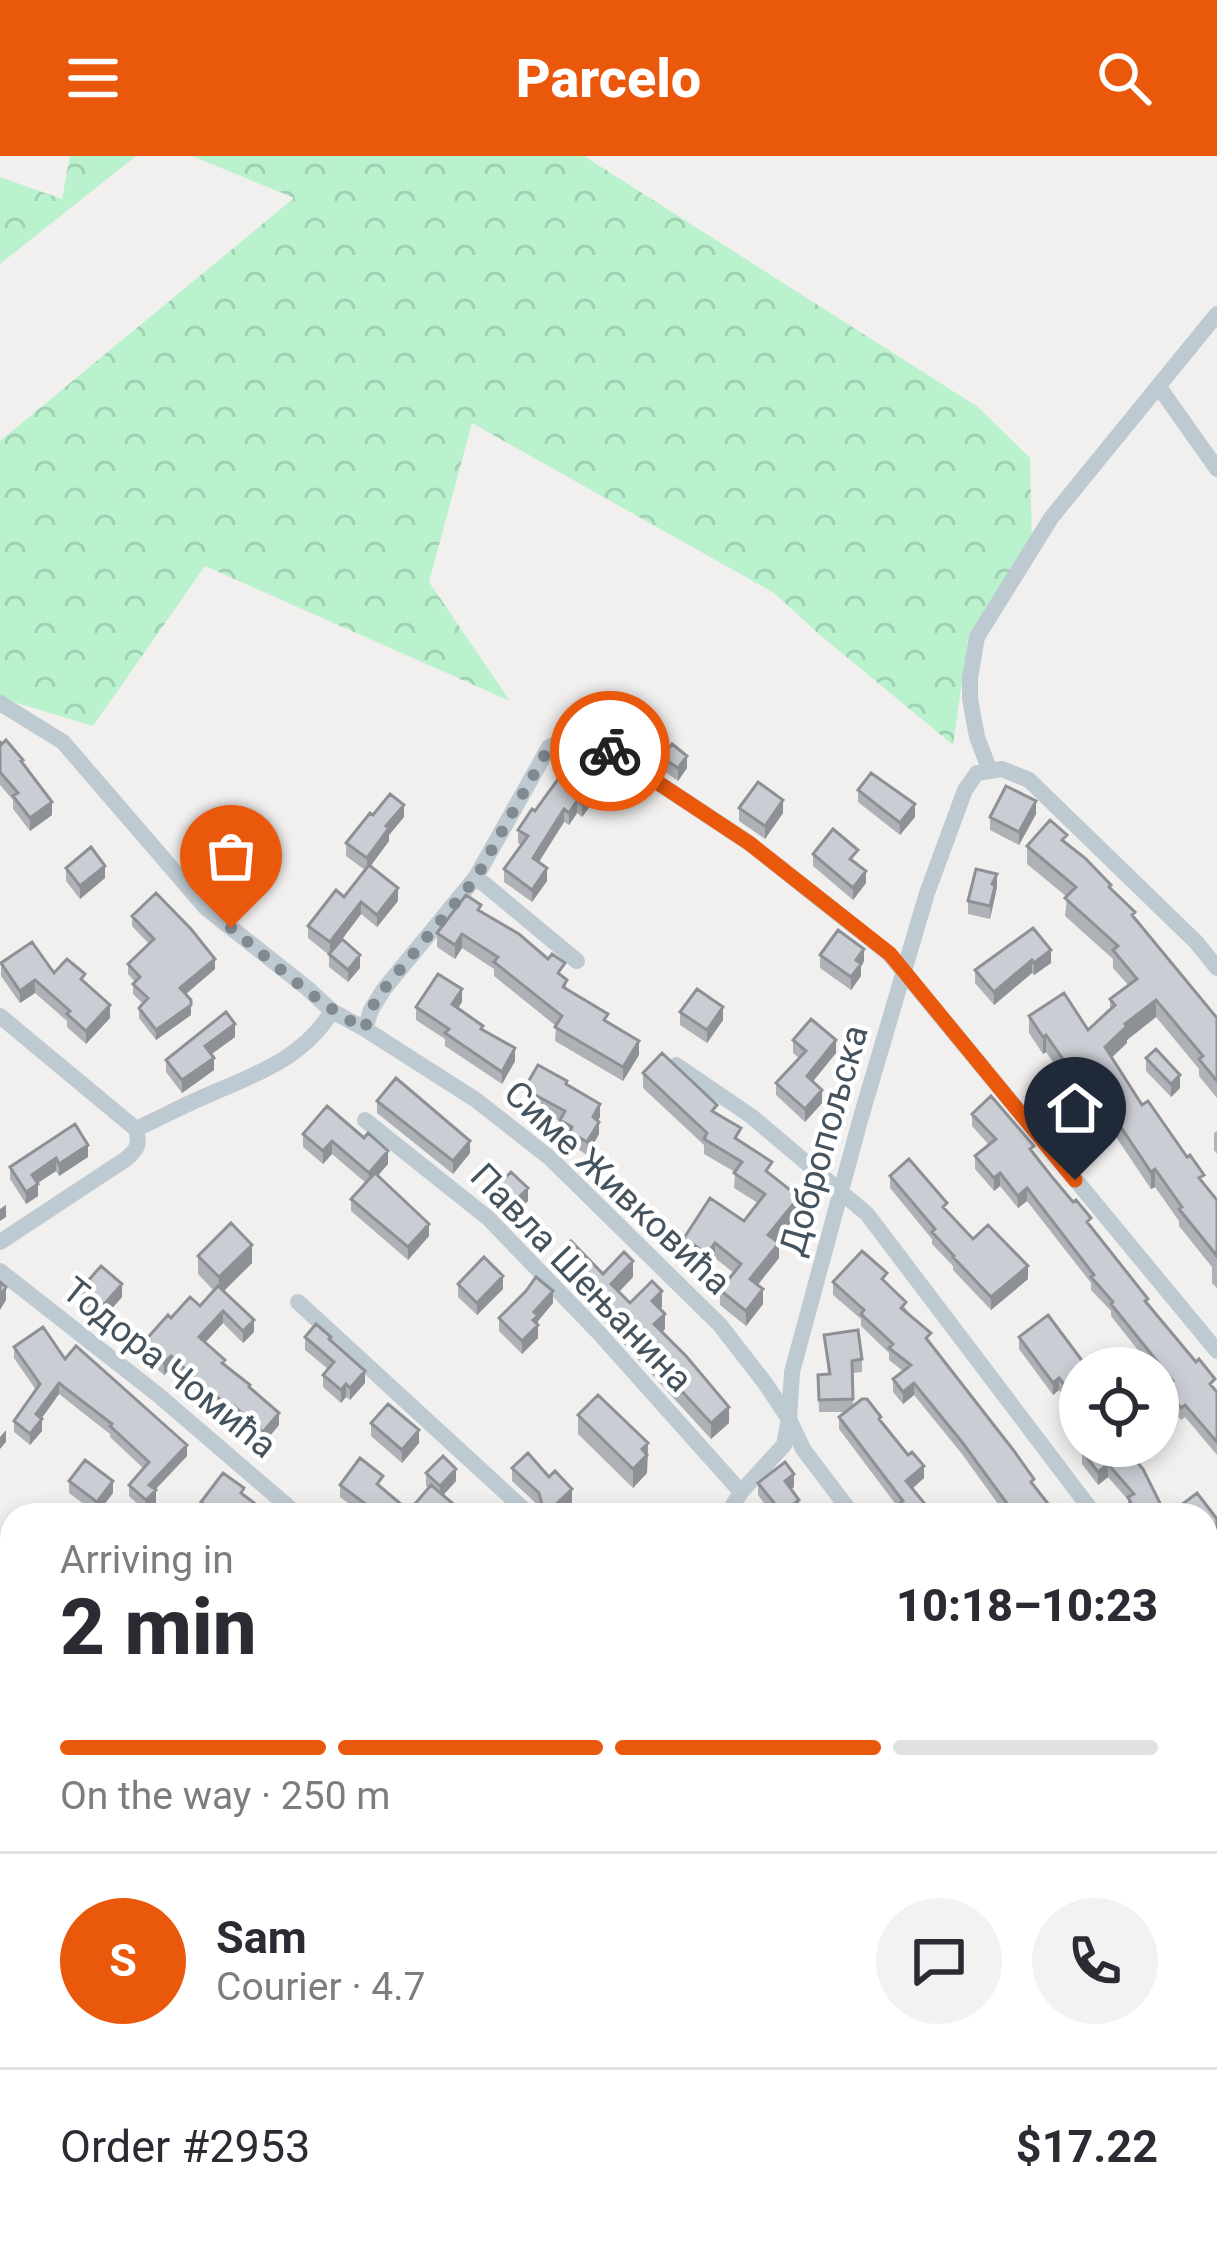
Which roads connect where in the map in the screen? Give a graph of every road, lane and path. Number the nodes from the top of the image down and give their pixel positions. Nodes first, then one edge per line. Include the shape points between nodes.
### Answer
1 (1217, 314) edge
2 (1159, 387) junction
3 (1217, 469) edge
4 (0, 703) edge
5 (984, 772) junction
6 (476, 878) junction
7 (577, 961) dead end
8 (1217, 968) edge
9 (904, 974) junction
10 (332, 1011) junction
11 (0, 1016) edge
12 (365, 1029) junction
13 (676, 1065) edge
14 (364, 1120) dead end
15 (136, 1129) junction
16 (842, 1190) junction
17 (0, 1242) edge
18 (0, 1270) edge
19 (298, 1302) dead end
20 (1217, 1351) edge
21 (789, 1418) junction
22 (741, 1492) junction
23 (284, 1503) edge
24 (517, 1503) edge
25 (734, 1503) edge
26 (844, 1503) edge
27 (1086, 1503) edge

1 - 2 street
2 - 3 street
2 - 5 street via 1051,518 977,638 970,699
4 - 10 street, Симе Живковића via 63,742 206,908
5 - 8 street via 1002,769 1029,780
5 - 9 street, Добропољска via 965,790
6 - 7 street
6 - 9 street via 549,747 576,736 749,843 890,954
6 - 12 street via 384,989
9 - 16 street, Добропољска
9 - 20 street
10 - 12 street, Симе Живковића
10 - 15 street via 281,1063
11 - 15 street
12 - 21 street, Симе Живковића via 550,1158 720,1324
13 - 16 street
14 - 22 street, Павла Шењанина via 488,1218
15 - 17 street via 140,1142 126,1159
16 - 21 street, Добропољска via 792,1372
16 - 27 street
18 - 23 street, Тодора Чомића
19 - 24 street
21 - 22 street, Добропољска via 784,1445
21 - 26 street, Симе Живковића
22 - 25 street, Добропољска

